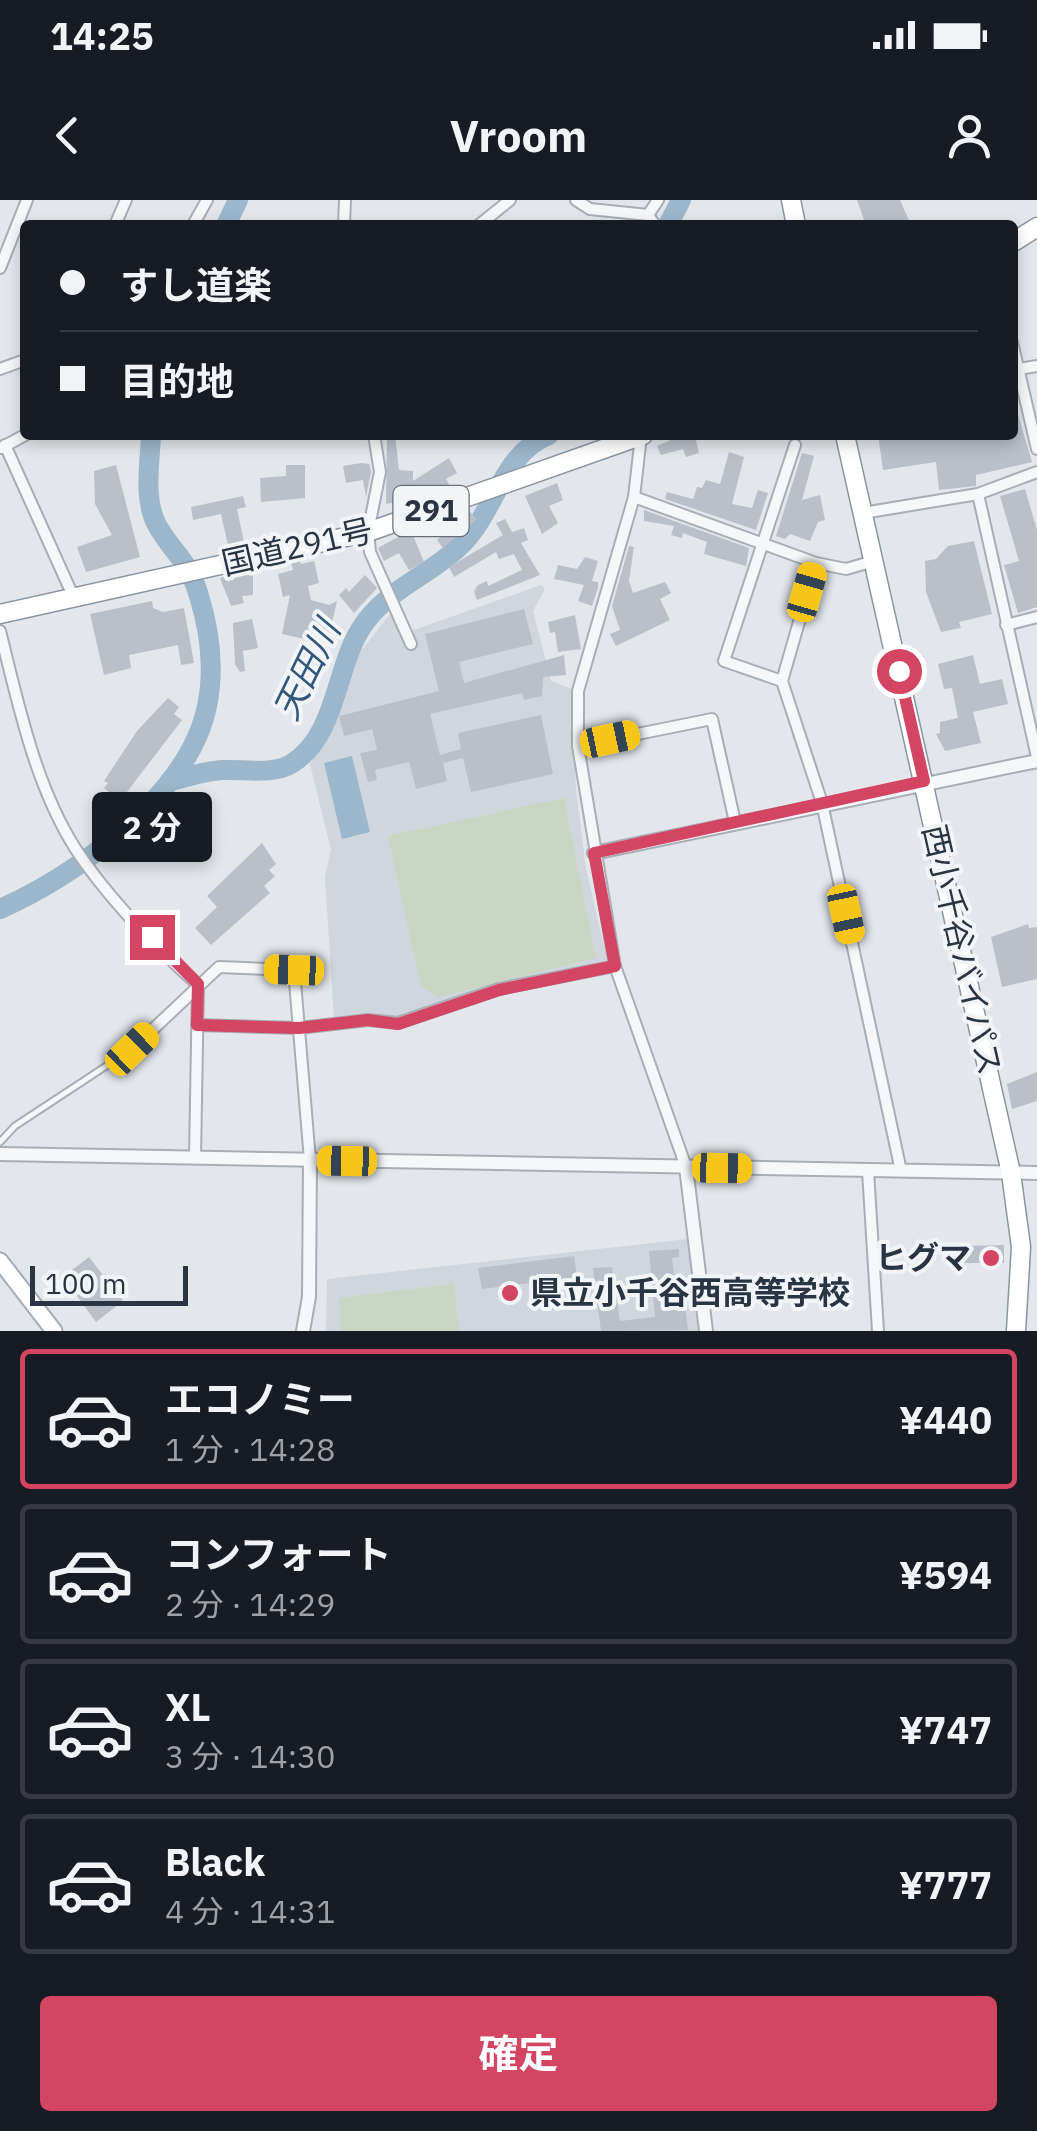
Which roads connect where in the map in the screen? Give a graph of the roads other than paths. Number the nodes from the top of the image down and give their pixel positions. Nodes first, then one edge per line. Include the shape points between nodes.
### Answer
1 (27, 200) edge
2 (510, 200) edge
3 (576, 200) edge
4 (658, 200) edge
5 (485, 220) edge
6 (652, 220) edge
7 (0, 268) edge
8 (1018, 365) edge
9 (1037, 366) edge
10 (1019, 369) junction
11 (375, 440) edge
12 (628, 440) edge
13 (641, 440) edge
14 (846, 440) edge
15 (794, 445) dead end
16 (3, 447) edge
17 (1037, 450) edge
18 (1037, 472) edge
19 (978, 494) junction
20 (634, 497) junction
21 (863, 513) junction
22 (368, 532) junction
23 (762, 544) junction
24 (874, 562) junction
25 (816, 563) junction
26 (74, 598) junction
27 (0, 614) edge
28 (1037, 617) edge
29 (1006, 625) junction
30 (0, 631) edge
31 (411, 644) dead end
32 (782, 681) junction
33 (578, 746) junction
34 (1037, 759) edge
35 (924, 781) junction
36 (822, 803) junction
37 (735, 822) junction
38 (594, 853) junction
39 (615, 966) junction
40 (198, 984) junction
41 (197, 1025) junction
42 (299, 1028) junction
43 (132, 1049) joint
44 (0, 1142) edge
45 (0, 1154) edge
46 (195, 1158) junction
47 (310, 1160) junction
48 (686, 1167) junction
49 (868, 1171) junction
50 (901, 1172) junction
51 (1012, 1173) junction
52 (1037, 1173) edge
53 (0, 1261) edge
54 (54, 1331) edge
55 (303, 1331) edge
56 (706, 1331) edge
57 (878, 1331) edge
58 (1016, 1331) edge

1 - 7 street
2 - 5 street
3 - 6 street
4 - 6 street
8 - 10 street
9 - 10 street
10 - 17 street
11 - 22 street via 380,472
12 - 22 highway, 国道291号 / 291
13 - 20 street
14 - 21 highway, 西小千谷バイパス
15 - 23 street
16 - 26 street
18 - 19 street
19 - 21 street
19 - 29 street
20 - 23 street
20 - 33 street via 578,691
21 - 24 highway, 西小千谷バイパス
22 - 26 highway, 国道291号 / 291
22 - 31 street via 381,581
23 - 25 street
23 - 32 street via 724,662
24 - 25 street via 846,569
24 - 35 highway, 西小千谷バイパス
25 - 32 street
26 - 27 highway, 国道291号 / 291
28 - 29 street
29 - 34 street
30 - 40 street via 41,772 74,846
32 - 36 street
33 - 37 street via 712,719
33 - 38 street
34 - 35 street
35 - 36 street
35 - 51 highway, 西小千谷バイパス
36 - 37 street
36 - 50 street
37 - 38 street
38 - 39 street
39 - 42 street via 499,990 398,1024 368,1020
39 - 48 street
40 - 41 street
40 - 42 street via 219,967 294,970
40 - 43 street
41 - 42 street
41 - 46 street
42 - 47 street
43 - 44 lane
45 - 46 street
46 - 47 street
47 - 48 street
47 - 55 street
48 - 49 street
48 - 56 street
49 - 50 street
49 - 57 street
50 - 51 street
51 - 52 street
51 - 58 highway, 西小千谷バイパス via 1021,1248
53 - 54 main road

